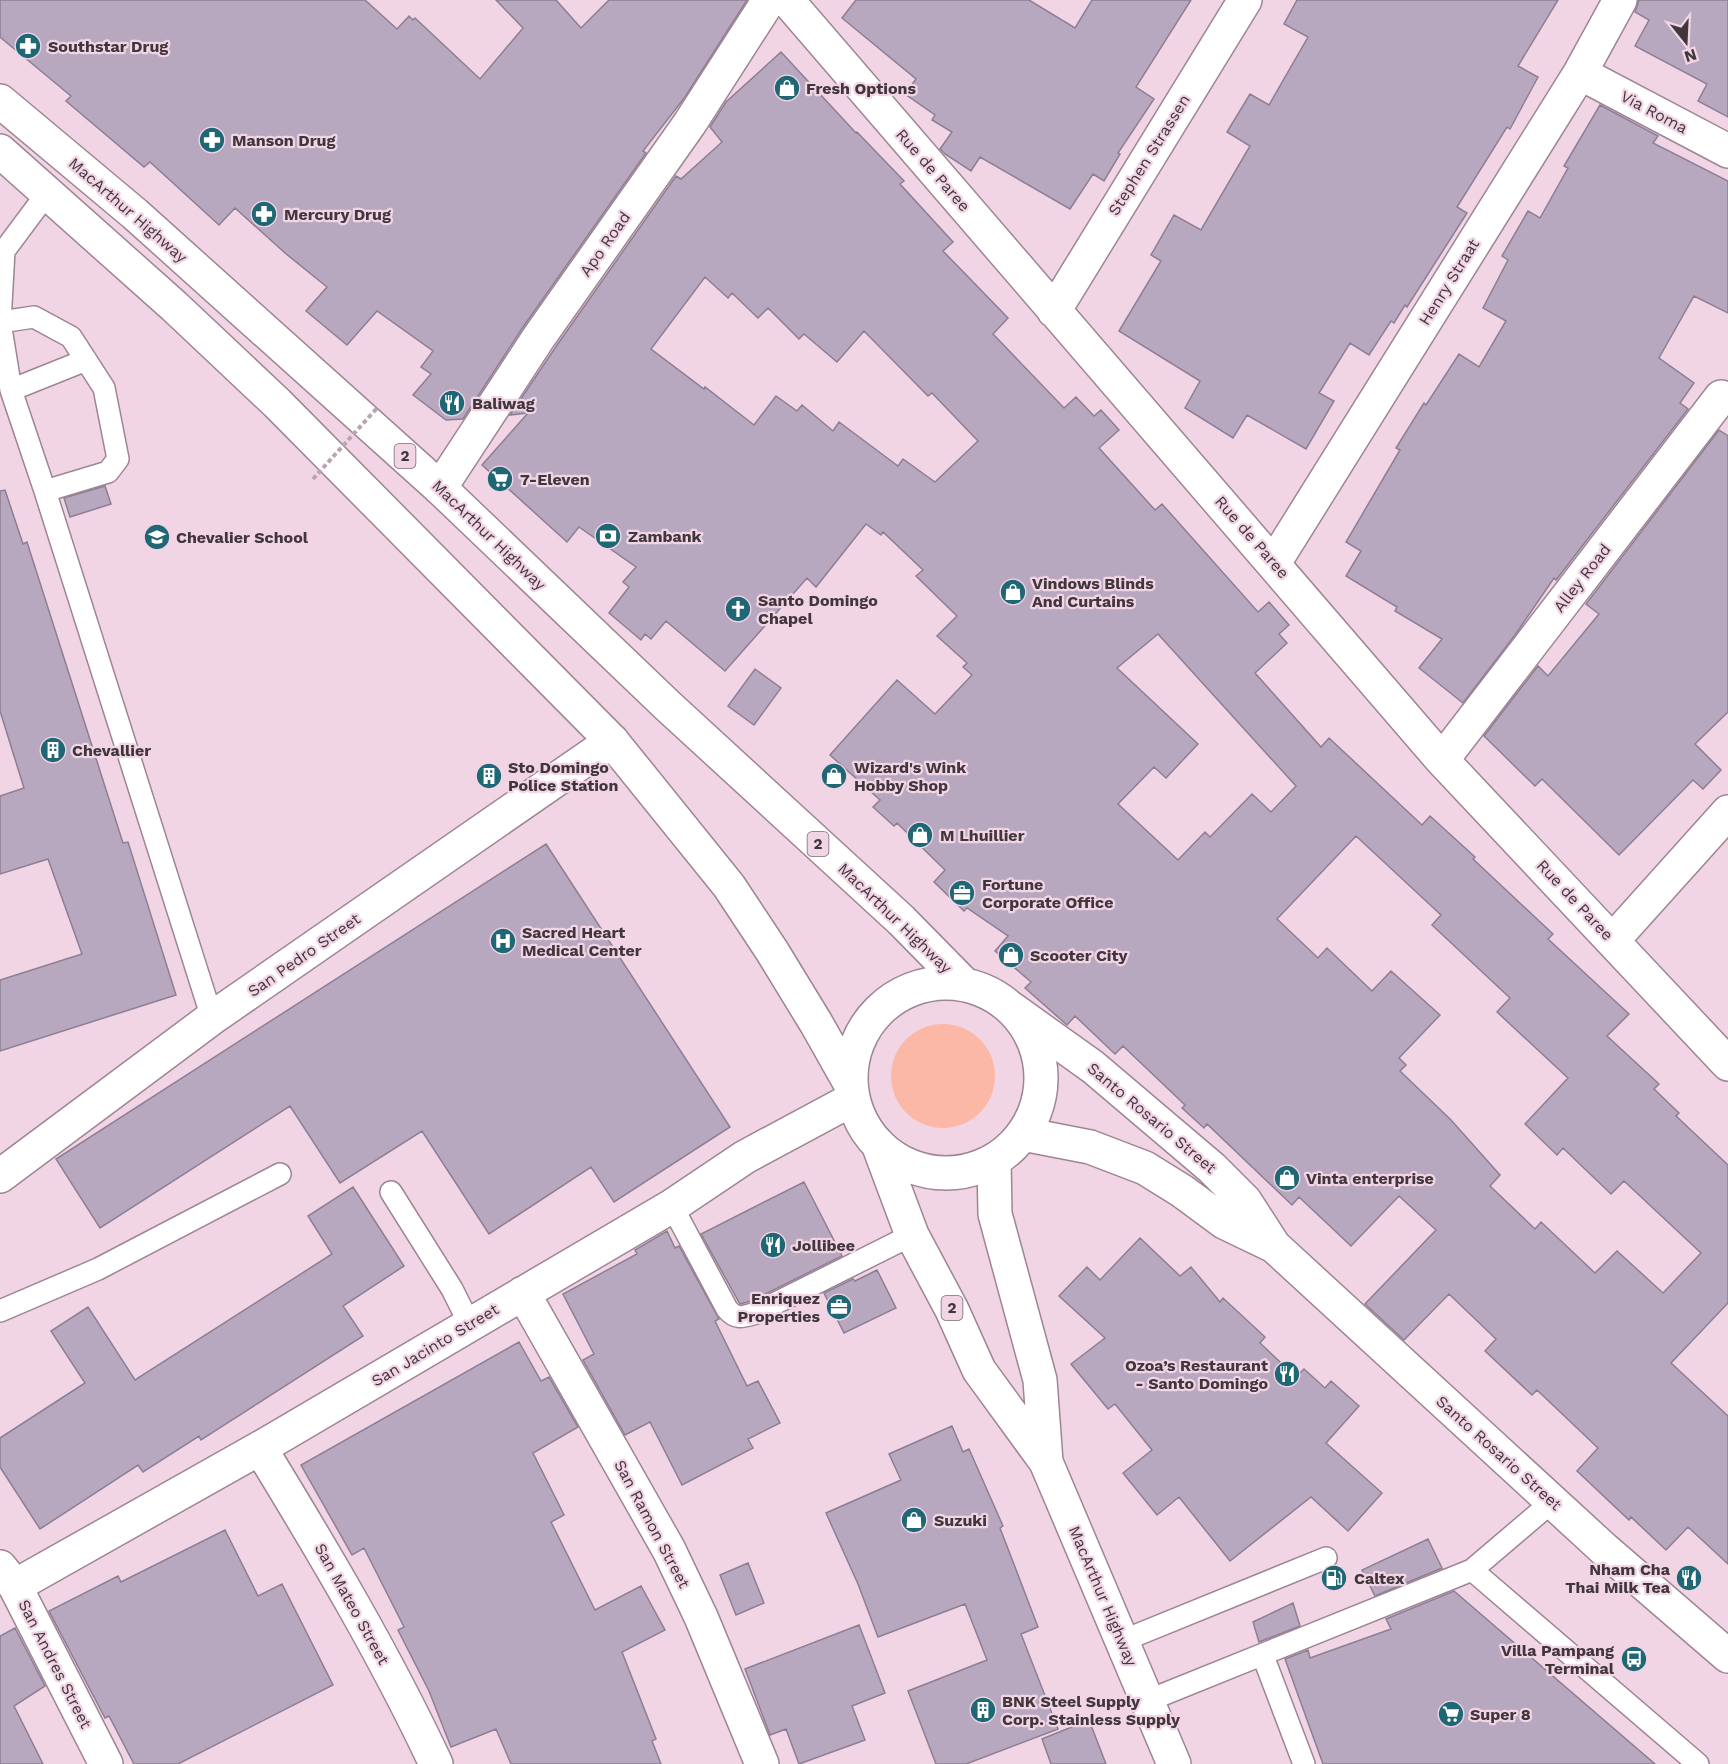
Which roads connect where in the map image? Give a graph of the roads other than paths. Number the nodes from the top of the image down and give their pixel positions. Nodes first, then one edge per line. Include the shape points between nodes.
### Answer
1 (768, 0) edge
2 (787, 0) edge
3 (1245, 0) edge
4 (1620, 0) edge
5 (1580, 73) junction
6 (0, 101) edge
7 (0, 151) edge
8 (1728, 151) edge
9 (48, 192) junction
10 (1054, 311) junction
11 (0, 322) edge
12 (86, 360) junction
13 (11, 390) junction
14 (1721, 397) dead end
15 (440, 488) junction
16 (45, 491) junction
17 (1274, 563) junction
18 (612, 741) junction
19 (1442, 760) junction
20 (1728, 812) edge
21 (1613, 940) junction
22 (965, 984) junction
23 (1012, 1009) junction
24 (212, 1018) junction
25 (1728, 1064) edge
26 (852, 1092) junction
27 (1023, 1134) junction
28 (878, 1144) junction
29 (994, 1160) junction
30 (280, 1174) dead end
31 (0, 1176) edge
32 (391, 1192) dead end
33 (672, 1206) junction
34 (912, 1235) junction
35 (1274, 1246) junction
36 (523, 1293) junction
37 (0, 1311) edge
38 (470, 1325) junction
39 (260, 1448) junction
40 (1046, 1462) junction
41 (1554, 1502) junction
42 (1326, 1558) dead end
43 (1472, 1570) junction
44 (7, 1576) edge
45 (1122, 1641) junction
46 (1263, 1656) junction
47 (1728, 1656) edge
48 (1147, 1701) junction
49 (106, 1764) edge
50 (436, 1764) edge
51 (762, 1764) edge
52 (1174, 1764) edge
53 (1304, 1764) edge
54 (1698, 1764) edge

1 - 15 main road, Apo Road via 690,123 539,337
2 - 10 main road, Rue de Paree
3 - 10 main road, Stephen Strassen
4 - 5 main road, Henry Straat
5 - 8 main road, Via Roma
5 - 17 main road, Henry Straat
6 - 15 main road, MacArthur Highway / 2 via 135,214
7 - 9 main road, 2
9 - 11 lane via 4,251
9 - 18 main road, 2 via 278,403
10 - 17 main road, Rue de Paree
11 - 12 lane via 34,317 71,337
11 - 13 lane
12 - 13 lane
12 - 16 lane via 104,388 118,459 108,472
13 - 16 lane
14 - 19 main road, Alley Road
15 - 22 main road, MacArthur Highway / 2
16 - 24 lane
17 - 19 main road, Rue de Paree
18 - 24 main road, San Pedro Street
18 - 26 main road, 2 via 729,886 816,1023
19 - 21 main road, Rue de Paree
20 - 21 main road
21 - 25 main road, Rue de Paree
22 - 23 main road, 2 via 990,993
22 - 26 main road, 2 via 934,983 909,990 887,1003 860,1036 851,1066
23 - 27 main road, 2 via 1026,1024 1035,1043 1041,1072 1040,1094
23 - 35 main road, Santo Rosario Street via 1093,1067 1212,1168 1245,1201
24 - 31 main road, San Pedro Street
26 - 28 main road, 2 via 862,1123
26 - 33 main road, San Jacinto Street
27 - 29 main road, 2
27 - 35 main road, Santo Rosario Street via 1090,1147 1145,1167 1224,1222
28 - 29 main road, 2 via 906,1164 932,1172 975,1168
28 - 34 main road, MacArthur Highway / 2
29 - 40 main road, MacArthur Highway / 2 via 995,1214 1040,1380
30 - 37 lane via 98,1269
32 - 38 lane
33 - 34 lane via 727,1309 737,1317 756,1313
33 - 36 main road, San Jacinto Street
34 - 40 main road, MacArthur Highway / 2 via 980,1370
35 - 41 main road, Santo Rosario Street
36 - 38 main road, San Jacinto Street
36 - 51 main road, San Ramon Street via 669,1550
38 - 39 main road, San Jacinto Street
39 - 44 main road, San Jacinto Street
39 - 50 main road, San Mateo Street via 381,1653
40 - 45 main road, MacArthur Highway / 2
41 - 43 lane
41 - 47 main road, Santo Rosario Street
42 - 45 lane
43 - 46 lane
43 - 54 lane
44 - 49 main road, San Andres Street
45 - 48 main road, MacArthur Highway / 2
46 - 48 lane
46 - 53 lane
48 - 52 main road, MacArthur Highway / 2

